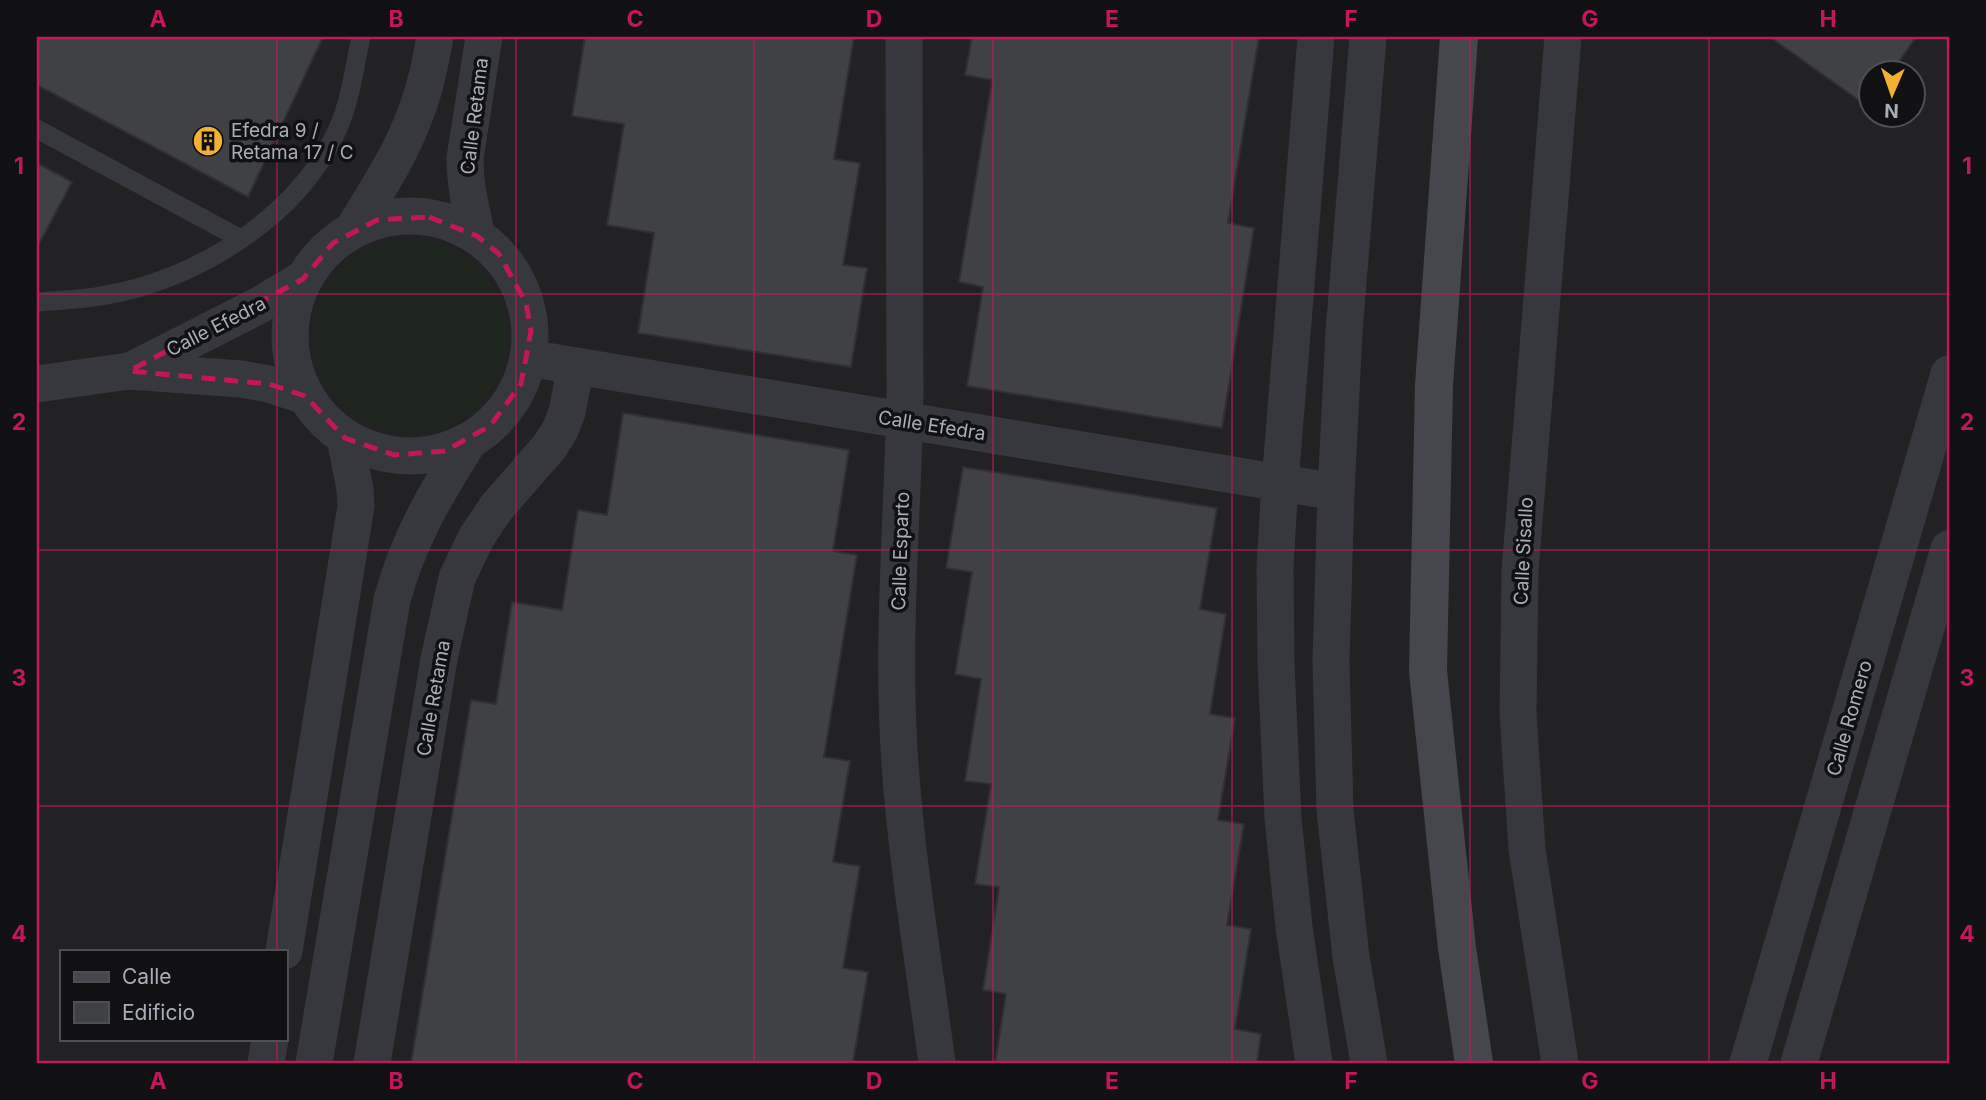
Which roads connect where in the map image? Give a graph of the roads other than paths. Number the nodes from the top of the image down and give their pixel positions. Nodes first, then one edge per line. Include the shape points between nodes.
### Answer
1 (361, 37) edge
2 (435, 37) edge
3 (484, 37) edge
4 (904, 37) edge
5 (1316, 37) edge
6 (1368, 37) edge
7 (1459, 37) edge
8 (1563, 37) edge
9 (37, 129) edge
10 (353, 230) junction
11 (477, 236) junction
12 (241, 239) junction
13 (303, 279) junction
14 (37, 302) edge
15 (528, 358) junction
16 (576, 366) junction
17 (129, 371) junction
18 (1949, 374) edge
19 (37, 384) edge
20 (305, 396) junction
21 (905, 421) junction
22 (345, 438) junction
23 (469, 441) junction
24 (1280, 483) junction
25 (1336, 492) junction
26 (1949, 549) edge
27 (284, 950) edge
28 (270, 1040) edge
29 (266, 1063) edge
30 (314, 1063) edge
31 (372, 1063) edge
32 (937, 1063) edge
33 (1314, 1063) edge
34 (1369, 1063) edge
35 (1474, 1063) edge
36 (1560, 1063) edge
37 (1748, 1063) edge
38 (1800, 1063) edge

1 - 12 lane via 346,107 320,162 301,188
2 - 10 street via 414,117
3 - 11 street, Calle Retama via 465,158
4 - 21 street, Calle Esparto
5 - 24 street
6 - 25 street
7 - 35 street via 1434,385 1428,671
8 - 36 street, Calle Sisallo via 1520,571 1518,701 1527,849
9 - 12 lane
10 - 11 street via 377,220 429,217
10 - 13 street via 333,243
11 - 15 street via 499,254 526,303 531,331
12 - 14 lane via 194,266 128,290
13 - 17 street, Calle Efedra
13 - 20 street via 289,326 290,350
15 - 16 street, Calle Efedra
15 - 23 street via 521,384 508,406
16 - 21 street, Calle Efedra
16 - 31 street, Calle Retama via 560,430 496,508 457,578 439,659
17 - 19 street, Calle Efedra
17 - 20 street, Calle Efedra via 241,379
18 - 37 street, Calle Romero
20 - 22 street
21 - 24 street, Calle Efedra
21 - 32 street, Calle Esparto via 897,600 900,763
22 - 23 street via 368,449 420,456
22 - 27 street via 356,506
23 - 30 street via 414,536 393,600
24 - 25 street, Calle Efedra
24 - 33 street via 1275,566 1283,818
25 - 34 street via 1331,662 1335,810 1351,957
26 - 38 street
28 - 29 street

